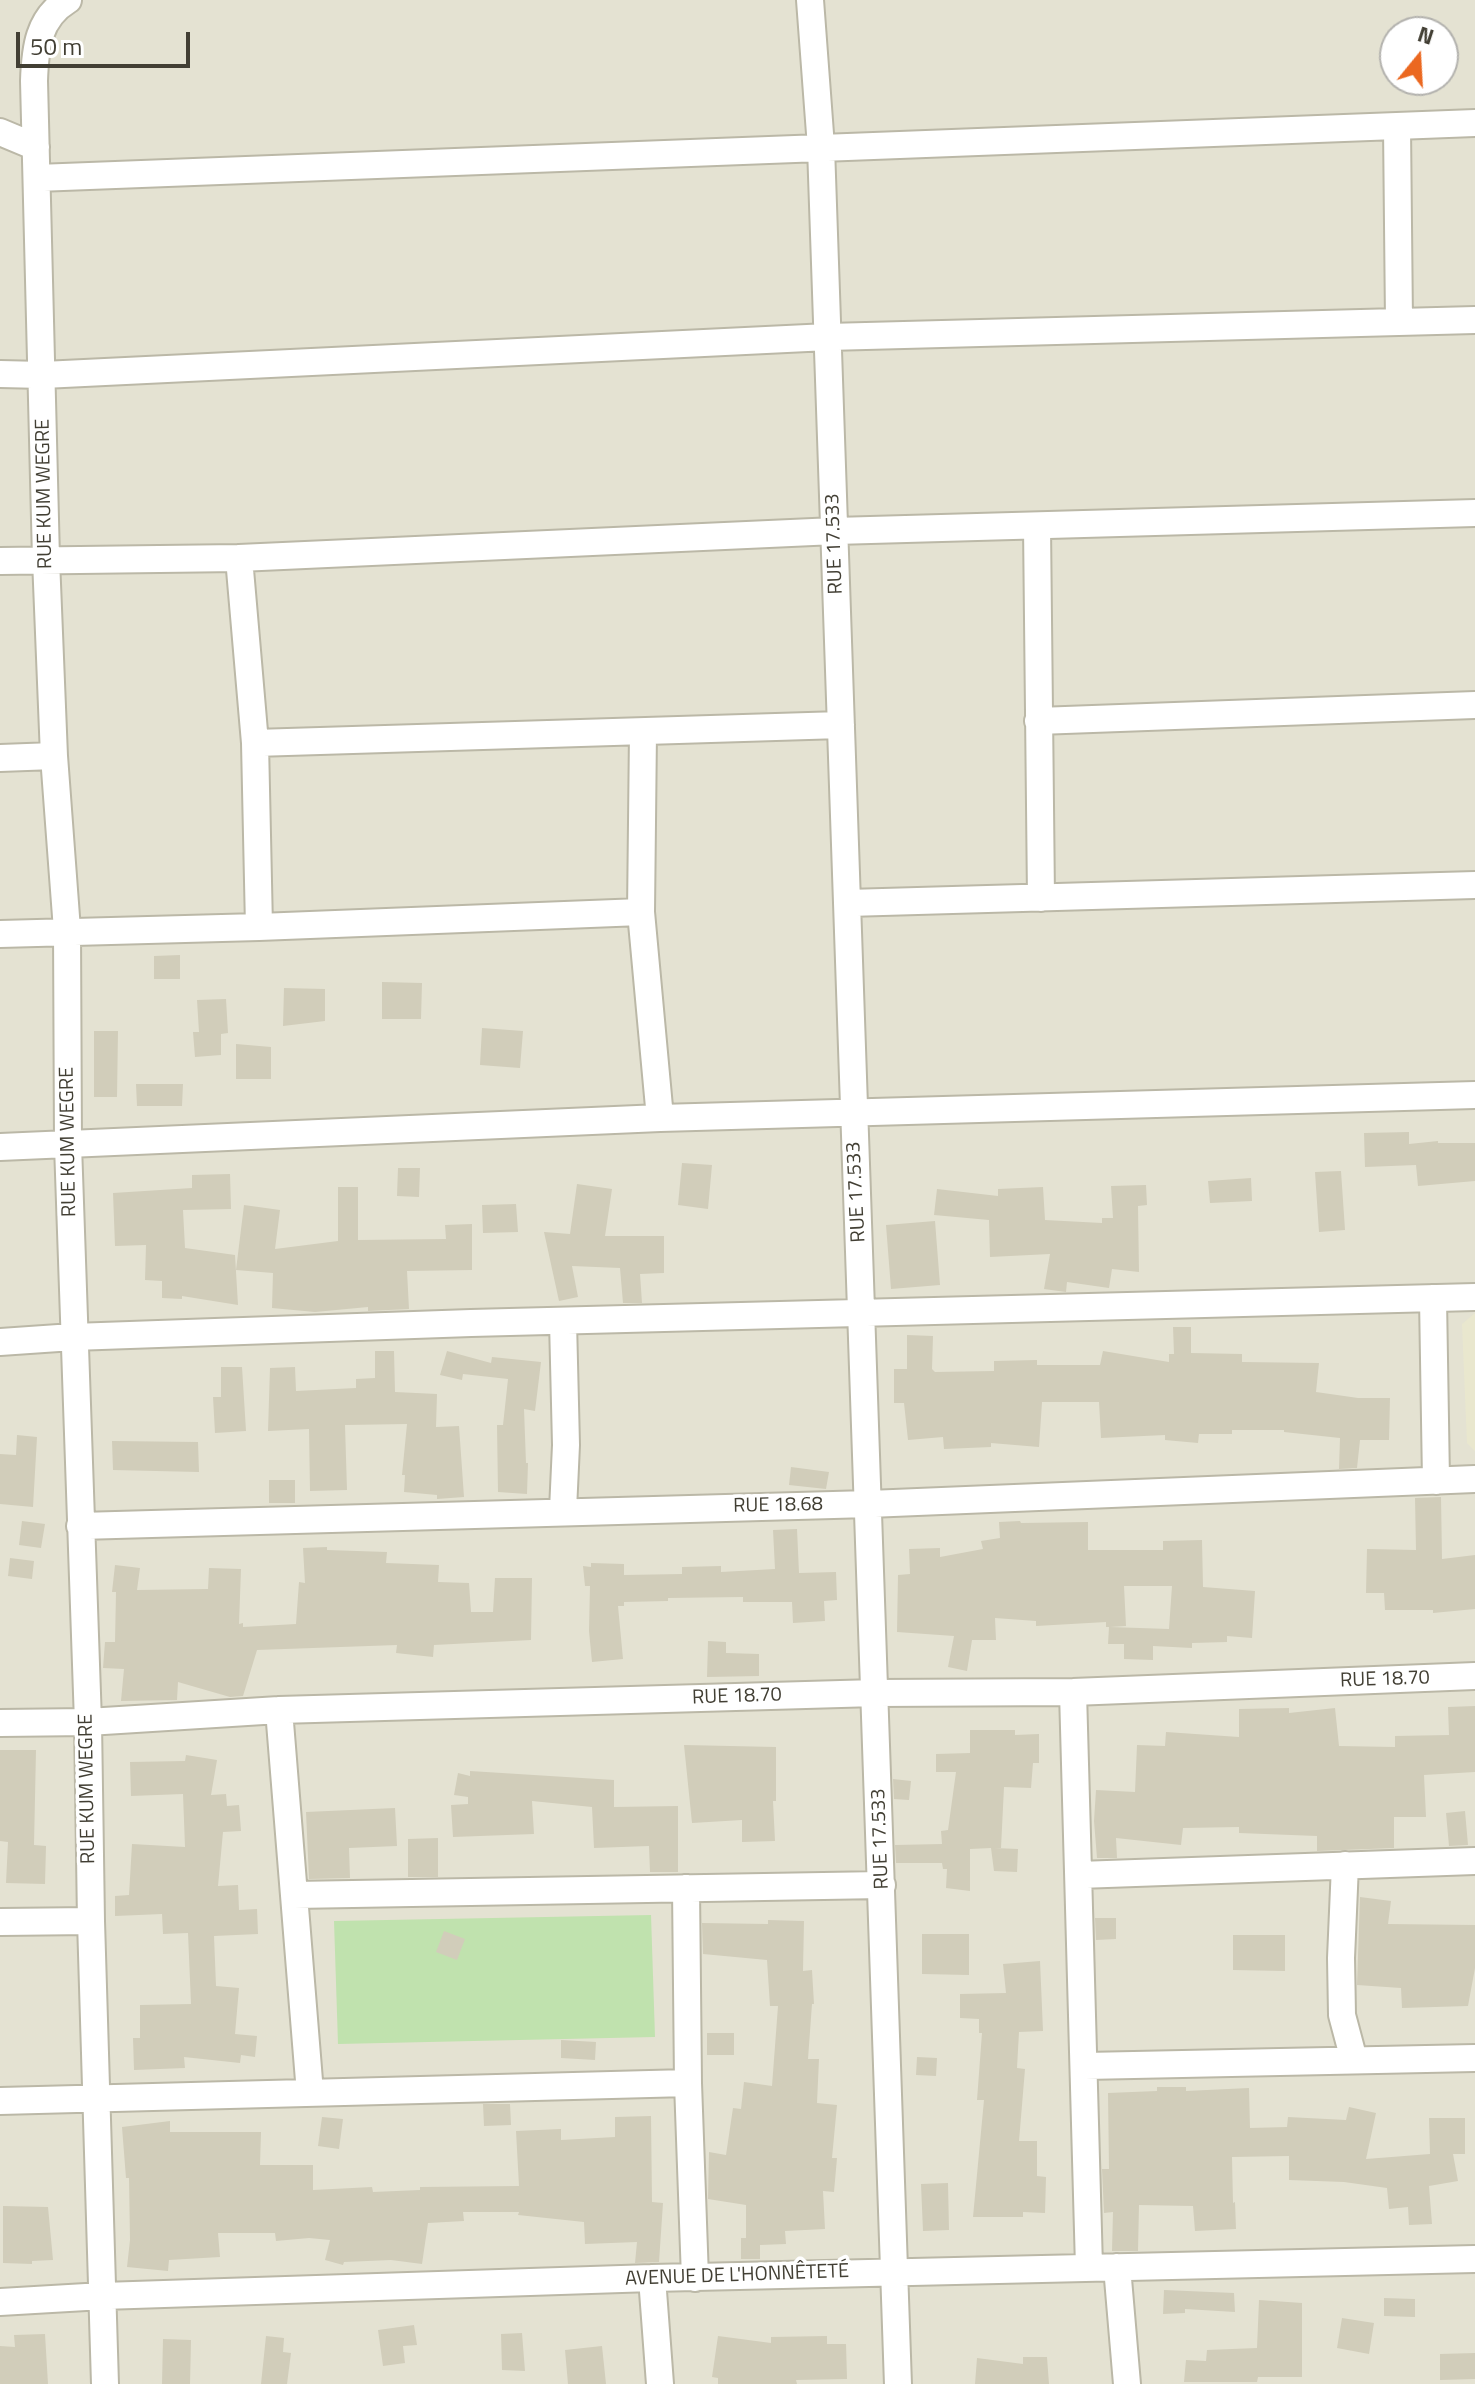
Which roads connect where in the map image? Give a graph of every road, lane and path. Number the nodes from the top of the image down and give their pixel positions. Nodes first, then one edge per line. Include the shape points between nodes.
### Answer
1 (68, 0) edge
2 (810, 0) edge
3 (1475, 123) edge
4 (1397, 127) junction
5 (0, 132) edge
6 (36, 147) junction
7 (821, 147) junction
8 (37, 178) junction
9 (1475, 320) edge
10 (1399, 322) junction
11 (828, 337) junction
12 (0, 374) edge
13 (43, 375) junction
14 (1475, 513) edge
15 (1037, 526) junction
16 (835, 531) junction
17 (239, 558) junction
18 (46, 559) junction
19 (0, 561) edge
20 (1475, 705) edge
21 (1038, 721) junction
22 (841, 725) junction
23 (643, 732) junction
24 (255, 743) junction
25 (54, 756) junction
26 (0, 758) edge
27 (1475, 885) edge
28 (1041, 898) junction
29 (848, 903) junction
30 (641, 912) junction
31 (259, 927) junction
32 (67, 930) junction
33 (0, 934) edge
34 (1475, 1095) edge
35 (853, 1114) junction
36 (660, 1118) junction
37 (68, 1145) junction
38 (0, 1147) edge
39 (1475, 1297) edge
40 (1433, 1298) junction
41 (863, 1313) junction
42 (563, 1321) junction
43 (73, 1337) junction
44 (0, 1342) edge
45 (1475, 1479) edge
46 (1436, 1481) junction
47 (869, 1504) junction
48 (563, 1510) junction
49 (80, 1526) junction
50 (1475, 1676) edge
51 (1073, 1692) junction
52 (876, 1693) junction
53 (279, 1710) junction
54 (88, 1722) junction
55 (0, 1723) edge
56 (1475, 1861) edge
57 (1345, 1865) junction
58 (1079, 1875) junction
59 (882, 1885) junction
60 (686, 1888) junction
61 (294, 1895) junction
62 (91, 1921) junction
63 (0, 1922) edge
64 (1475, 2058) edge
65 (1354, 2060) junction
66 (1085, 2066) junction
67 (688, 2083) junction
68 (310, 2093) junction
69 (97, 2098) junction
70 (0, 2101) edge
71 (1475, 2259) edge
72 (1089, 2267) junction
73 (1117, 2267) junction
74 (896, 2271) junction
75 (652, 2278) junction
76 (695, 2278) junction
77 (103, 2296) junction
78 (0, 2302) edge
79 (105, 2384) edge
80 (660, 2384) edge
81 (898, 2384) edge
82 (1127, 2384) edge

1 - 6 street, RUE KUM WEGRE via 52,12 35,50
2 - 7 street, RUE 17.533
3 - 4 street
4 - 7 street
4 - 10 street
5 - 6 street
6 - 8 street, RUE KUM WEGRE
7 - 8 street
7 - 11 street, RUE 17.533
8 - 13 street, RUE KUM WEGRE
9 - 10 street
10 - 11 street
11 - 13 street
11 - 16 street, RUE 17.533
12 - 13 street
13 - 18 street, RUE KUM WEGRE
14 - 15 street
15 - 16 street
15 - 21 street
16 - 17 street
16 - 22 street, RUE 17.533
17 - 18 street
17 - 24 street
18 - 19 street
18 - 25 street, RUE KUM WEGRE
20 - 21 street
21 - 28 street
22 - 23 street
22 - 29 street, RUE 17.533
23 - 24 street
23 - 30 street
24 - 31 street
25 - 26 street
25 - 32 street, RUE KUM WEGRE
27 - 28 street
28 - 29 street
29 - 35 street, RUE 17.533
30 - 31 street
30 - 36 street
31 - 32 street
32 - 33 street
32 - 37 street, RUE KUM WEGRE
34 - 35 street
35 - 36 street
35 - 41 street, RUE 17.533
36 - 37 street
37 - 38 street
37 - 43 street, RUE KUM WEGRE
39 - 40 street
40 - 41 street
40 - 46 street
41 - 42 street
41 - 47 street, RUE 17.533
42 - 43 street
42 - 48 street
43 - 44 street
43 - 49 street, RUE KUM WEGRE
45 - 46 street, RUE 18.68
46 - 47 street, RUE 18.68
47 - 48 street, RUE 18.68
47 - 52 street, RUE 17.533
48 - 49 street, RUE 18.68
49 - 54 street, RUE KUM WEGRE
50 - 51 street, RUE 18.70
51 - 52 street, RUE 18.70
51 - 58 street
52 - 53 street, RUE 18.70
52 - 59 street, RUE 17.533
53 - 54 street, RUE 18.70
53 - 61 street
54 - 55 street, RUE 18.70
54 - 62 street, RUE KUM WEGRE
56 - 57 street
57 - 58 street
57 - 65 street via 1342,2015
58 - 66 street
59 - 60 street
59 - 74 street, RUE 17.533
60 - 61 street
60 - 67 street
61 - 68 street
62 - 63 street
62 - 69 street, RUE KUM WEGRE
64 - 65 street
65 - 66 street
66 - 72 street
67 - 68 street
67 - 76 street
68 - 69 street
69 - 70 street
69 - 77 street, RUE KUM WEGRE
71 - 73 street, AVENUE DE L'HONNÊTETÉ
72 - 73 street, AVENUE DE L'HONNÊTETÉ
72 - 74 street, AVENUE DE L'HONNÊTETÉ
73 - 82 street
74 - 76 street, AVENUE DE L'HONNÊTETÉ
74 - 81 street, RUE 17.533
75 - 76 street, AVENUE DE L'HONNÊTETÉ
75 - 77 street, AVENUE DE L'HONNÊTETÉ
75 - 80 street
77 - 78 street, AVENUE DE L'HONNÊTETÉ
77 - 79 street, RUE KUM WEGRE

